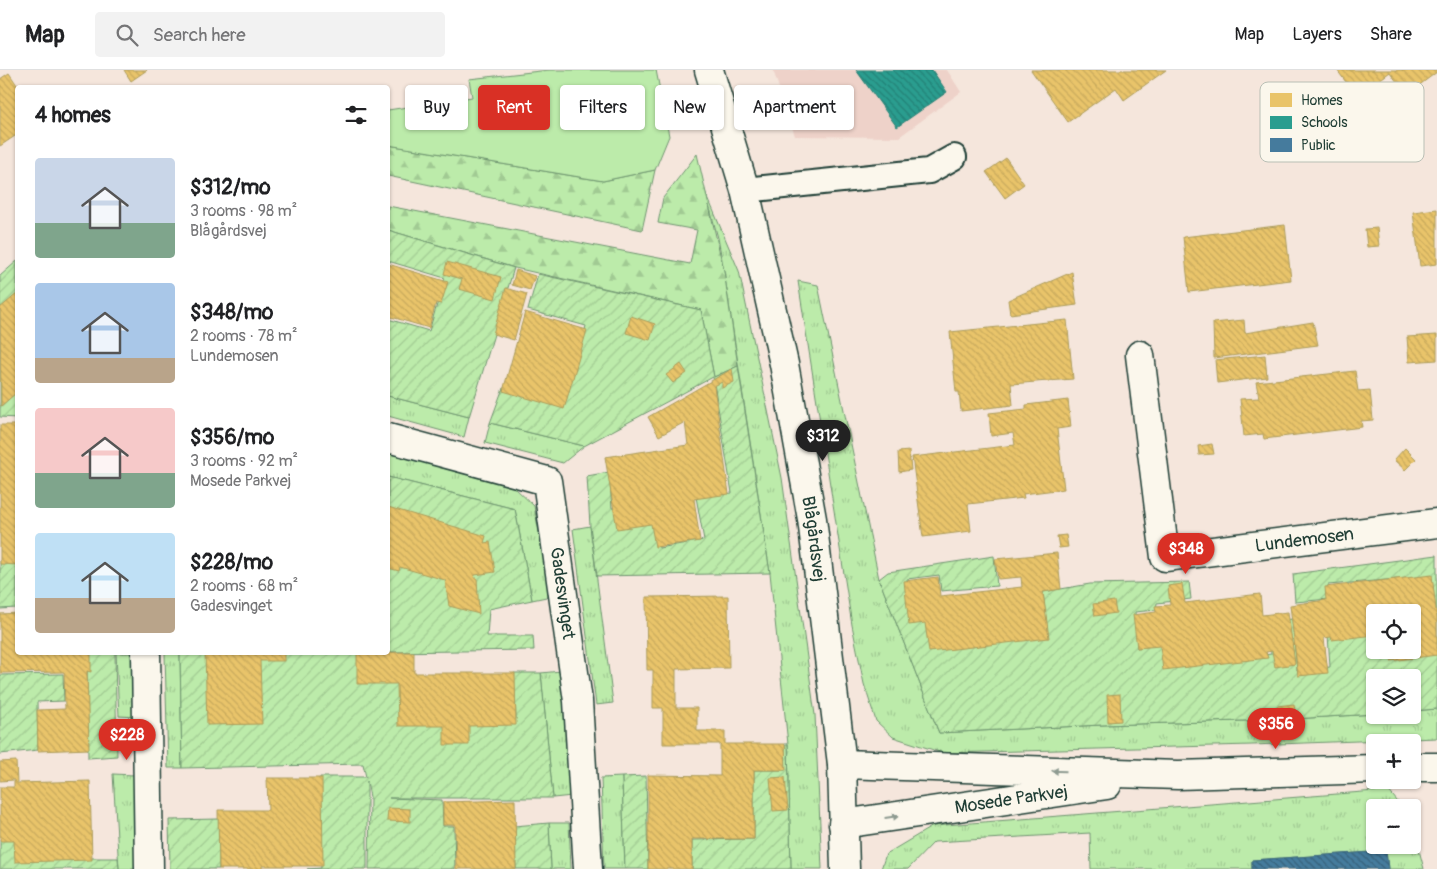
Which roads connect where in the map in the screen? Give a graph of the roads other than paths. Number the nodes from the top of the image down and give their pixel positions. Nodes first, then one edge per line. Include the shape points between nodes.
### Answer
1 (710, 70) edge
2 (954, 157) dead end
3 (745, 190) junction
4 (1140, 355) dead end
5 (390, 439) edge
6 (1437, 523) edge
7 (146, 655) edge
8 (842, 764) junction
9 (1421, 767) edge
10 (1437, 767) edge
11 (1366, 768) edge
12 (1178, 775) junction
13 (843, 824) junction
14 (149, 869) edge
15 (588, 869) edge
16 (845, 869) edge

1 - 3 street, Blågårdsvej
2 - 3 lane via 929,171
3 - 8 street, Blågårdsvej via 784,364 812,519
4 - 6 street, Lundemosen via 1165,557
5 - 15 street, Gadesvinget via 547,481 578,701
7 - 14 street
12 -> 8 street, Mosede Parkvej
8 - 13 street, Blågårdsvej
9 - 10 street
11 - 12 street, Mosede Parkvej
13 -> 12 street, Mosede Parkvej
13 - 16 street, Blågårdsvej

